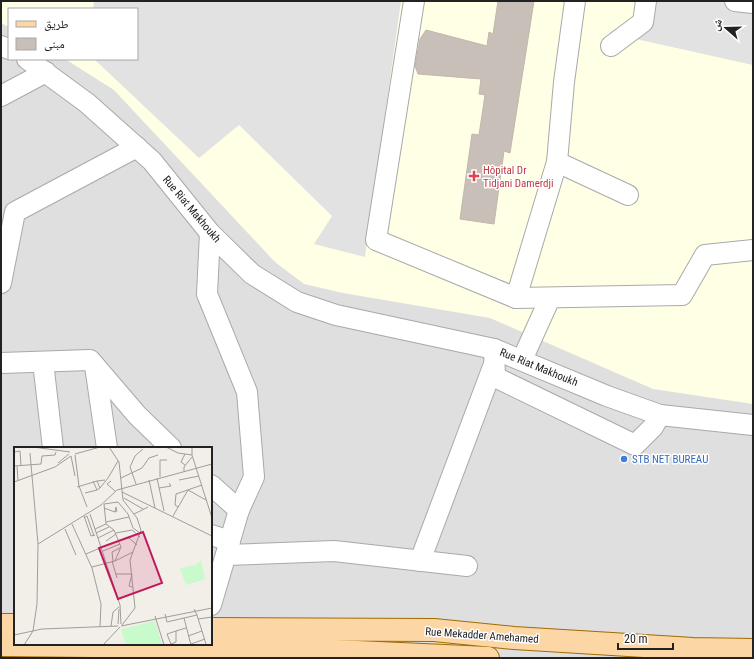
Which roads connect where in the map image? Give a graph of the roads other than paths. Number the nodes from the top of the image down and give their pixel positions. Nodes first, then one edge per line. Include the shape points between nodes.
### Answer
1 (414, 1) edge
2 (575, 1) edge
3 (646, 1) edge
4 (735, 1) edge
5 (753, 3) edge
6 (610, 46) dead end
7 (28, 60) edge
8 (46, 72) junction
9 (1, 96) edge
10 (137, 148) junction
11 (557, 162) junction
12 (628, 195) dead end
13 (210, 233) junction
14 (753, 250) edge
15 (1, 283) edge
16 (516, 298) junction
17 (550, 298) junction
18 (494, 357) junction
19 (522, 360) junction
20 (42, 362) junction
21 (1, 363) edge
22 (95, 366) junction
23 (585, 386) junction
24 (573, 415) junction
25 (660, 415) junction
26 (753, 425) edge
27 (53, 447) edge
28 (107, 447) edge
29 (170, 447) edge
30 (212, 487) edge
31 (239, 510) junction
32 (212, 536) edge
33 (228, 548) junction
34 (420, 561) junction
35 (468, 566) dead end
36 (212, 602) edge
37 (14, 626) edge
38 (3, 643) edge
39 (14, 643) edge
40 (206, 645) edge
41 (212, 645) edge
42 (753, 650) edge
43 (488, 658) edge

1 - 16 street via 376,240
2 - 11 street
3 - 6 street via 643,22
4 - 5 street
7 - 8 street, Rue Riat Makhoukh
8 - 9 street
8 - 10 street, Rue Riat Makhoukh via 88,103
10 - 13 street, Rue Riat Makhoukh via 152,161
10 - 15 street via 15,212
11 - 12 street
11 - 16 street
13 - 18 street, Rue Riat Makhoukh via 252,274 297,302 336,315
13 - 31 street via 207,294 247,392 254,477
14 - 17 street via 705,255 682,295
16 - 17 street
17 - 19 street
18 - 19 street, Rue Riat Makhoukh
18 - 24 street, Rue Riat Makhoukh via 495,377
18 - 34 street
19 - 23 street, Rue Riat Makhoukh
20 - 21 street
20 - 22 street via 90,360
20 - 27 street
22 - 28 street
22 - 29 street via 137,415
23 - 24 street, Rue Riat Makhoukh
23 - 25 street, Rue Riat Makhoukh
24 - 25 street, Rue Riat Makhoukh via 635,445 653,427
25 - 26 street, Rue Riat Makhoukh
30 - 31 street
31 - 33 street
32 - 33 street
33 - 34 street via 334,551
33 - 36 street
34 - 35 street
37 - 38 main road, Rue Mekadder Amehamed
38 - 39 main road, Rue Mekadder Amehamed
40 - 43 main road, Rue Mekadder Amehamed
41 - 42 main road, Rue Mekadder Amehamed via 434,630 514,638

